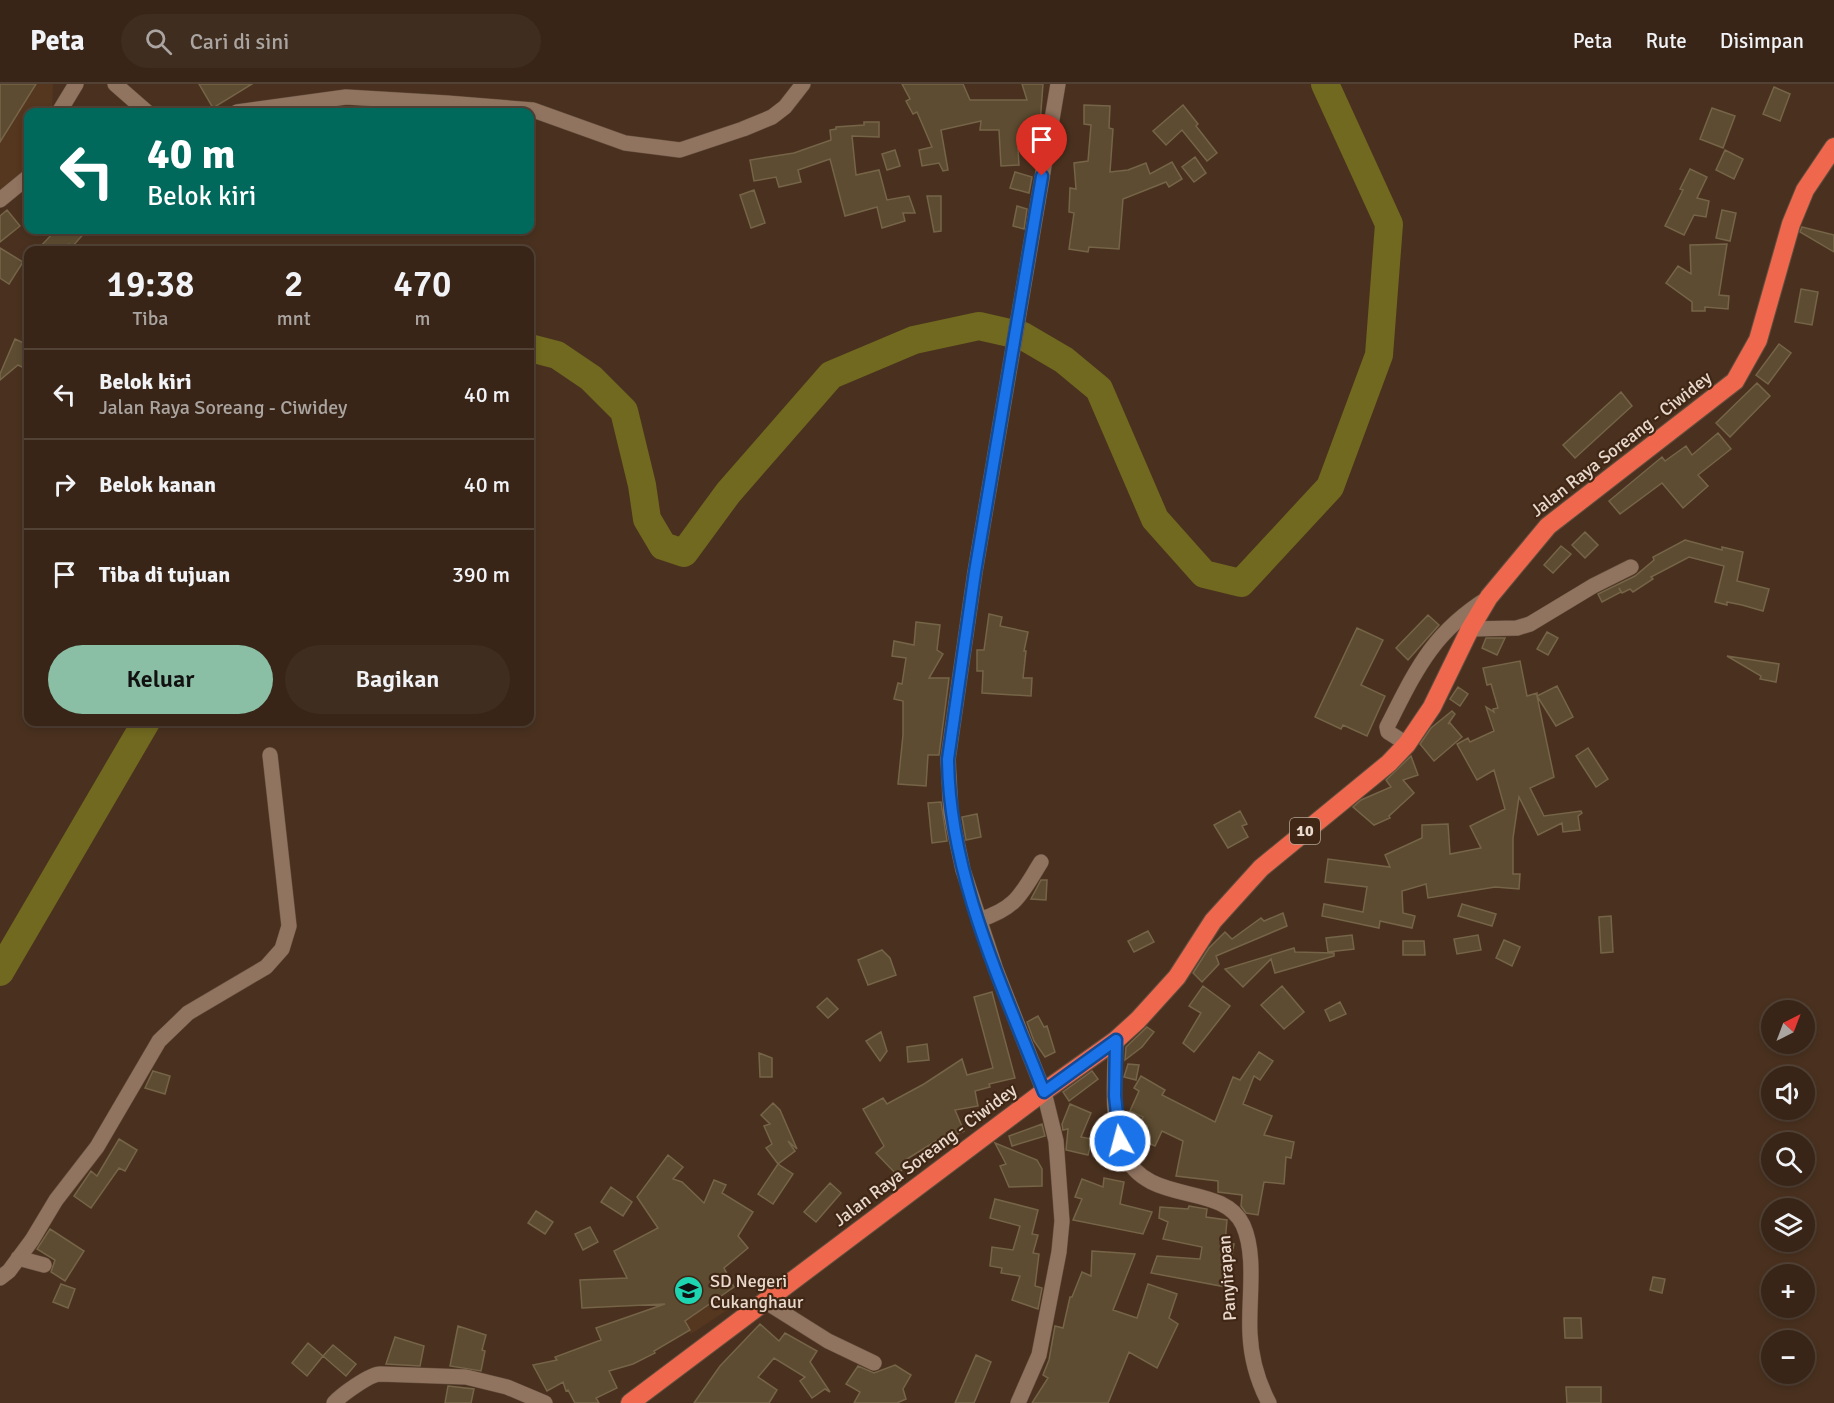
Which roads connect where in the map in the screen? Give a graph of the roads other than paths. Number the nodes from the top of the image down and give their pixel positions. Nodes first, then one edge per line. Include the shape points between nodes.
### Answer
1 (76, 84) edge
2 (115, 84) edge
3 (803, 84) edge
4 (1058, 84) edge
5 (61, 108) edge
6 (142, 108) edge
7 (266, 108) edge
8 (500, 108) edge
9 (534, 111) edge
10 (1834, 147) edge
11 (24, 180) edge
12 (0, 200) edge
13 (1631, 567) dead end
14 (1489, 597) junction
15 (1470, 629) junction
16 (1407, 744) junction
17 (270, 755) dead end
18 (1041, 862) dead end
19 (979, 920) junction
20 (1116, 1040) junction
21 (1044, 1092) junction
22 (18, 1258) junction
23 (44, 1265) dead end
24 (0, 1278) edge
25 (766, 1302) junction
26 (874, 1363) dead end
27 (334, 1403) edge
28 (545, 1403) edge
29 (630, 1403) edge
30 (1018, 1403) edge
31 (1269, 1403) edge

1 - 5 street
2 - 6 street
3 - 9 street via 772,117 680,150 625,143
4 - 19 street via 975,572 948,768 956,837
7 - 8 street via 346,97
10 - 14 highway, Jalan Raya Soreang - Ciwidey / 10 via 1805,190 1794,215 1758,340 1735,381 1548,526
11 - 12 street
13 - 15 street via 1530,624
14 - 15 highway, Jalan Raya Soreang - Ciwidey / 10
14 - 16 street via 1442,633 1421,662 1387,728
15 - 16 highway, Jalan Raya Soreang - Ciwidey / 10 via 1432,707
16 - 20 highway, Jalan Raya Soreang - Ciwidey / 10 via 1380,771 1261,868 1213,921 1177,977
17 - 22 street via 289,926 282,949 266,967 188,1013 159,1041 97,1148
18 - 19 street via 1013,905
19 - 21 street
20 - 21 highway, Jalan Raya Soreang - Ciwidey / 10
20 - 31 street, Panyirapan via 1116,1107 1125,1156 1156,1185 1225,1205 1243,1226 1251,1289 1250,1334 1257,1375
21 - 25 highway, Jalan Raya Soreang - Ciwidey / 10
21 - 30 street via 1056,1141 1062,1221 1039,1355
22 - 23 street
22 - 24 street
25 - 26 street via 828,1341
25 - 29 highway, Jalan Raya Soreang - Ciwidey / 10
27 - 28 street via 374,1374 466,1377

